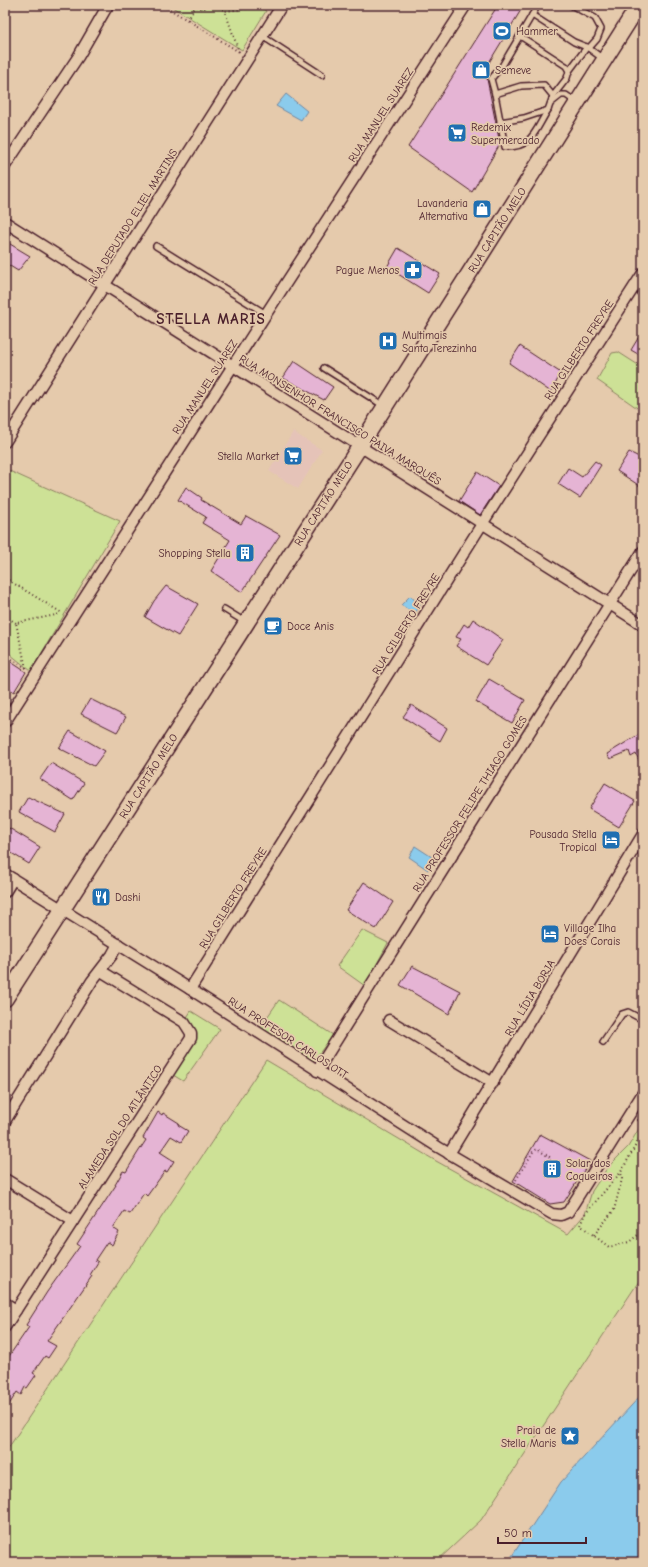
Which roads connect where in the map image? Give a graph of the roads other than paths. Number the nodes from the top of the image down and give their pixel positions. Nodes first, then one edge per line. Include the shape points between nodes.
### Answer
1 (108, 5) edge
2 (282, 5) edge
3 (466, 5) edge
4 (538, 5) edge
5 (571, 5) edge
6 (639, 5) edge
7 (532, 15) junction
8 (262, 36) junction
9 (520, 36) junction
10 (587, 47) junction
11 (604, 60) junction
12 (570, 71) junction
13 (322, 75) dead end
14 (495, 94) junction
15 (553, 96) junction
16 (577, 102) junction
17 (550, 104) junction
18 (548, 110) junction
19 (500, 122) junction
20 (5, 166) edge
21 (5, 222) edge
22 (156, 246) dead end
23 (643, 273) edge
24 (105, 284) junction
25 (266, 314) junction
26 (233, 365) junction
27 (324, 368) dead end
28 (384, 407) junction
29 (5, 442) edge
30 (360, 446) junction
31 (482, 524) junction
32 (643, 551) edge
33 (609, 604) junction
34 (224, 609) dead end
35 (247, 622) junction
36 (643, 625) edge
37 (5, 722) edge
38 (643, 834) edge
39 (9, 877) edge
40 (5, 892) edge
41 (63, 910) junction
42 (118, 944) junction
43 (101, 970) junction
44 (190, 989) junction
45 (5, 999) edge
46 (389, 1020) dead end
47 (643, 1020) edge
48 (603, 1042) dead end
49 (317, 1071) junction
50 (493, 1083) junction
51 (643, 1093) edge
52 (5, 1122) edge
53 (449, 1154) junction
54 (5, 1178) edge
55 (74, 1221) junction
56 (5, 1303) edge
57 (16, 1310) junction
58 (5, 1327) edge

1 - 20 street via 78,57
2 - 8 street, RUA DEPUTADO ELIEL MARTINS
3 - 25 street, RUA MANUEL SUAREZ
4 - 7 lane
5 - 10 lane via 595,18 601,29 597,38 589,48
6 - 11 main road, RUA CAPITÃO MELO
7 - 9 lane
7 - 10 lane via 574,42
8 - 13 lane
8 - 24 street, RUA DEPUTADO ELIEL MARTINS
9 - 12 lane
9 - 14 lane via 491,79
10 - 11 lane
10 - 12 lane
11 - 16 main road, RUA CAPITÃO MELO
12 - 15 lane
14 - 15 lane via 521,86 544,85
14 - 19 lane
15 - 17 lane
16 - 17 lane via 566,95
16 - 28 main road, RUA CAPITÃO MELO
17 - 18 lane
18 - 19 lane
18 - 19 lane via 529,141 517,147 505,147
21 - 24 street, RUA MONSENHOR FRANCISCO PAIVA MARQUÊS
22 - 25 lane
23 - 31 street, RUA GILBERTO FREYRE
24 - 26 street, RUA MONSENHOR FRANCISCO PAIVA MARQUÊS
24 - 29 street, RUA DEPUTADO ELIEL MARTINS
25 - 26 street, RUA MANUEL SUAREZ
26 - 30 street, RUA MONSENHOR FRANCISCO PAIVA MARQUÊS
26 - 37 street, RUA MANUEL SUAREZ
27 - 28 lane
28 - 30 main road, RUA CAPITÃO MELO
30 - 31 street, RUA MONSENHOR FRANCISCO PAIVA MARQUÊS
30 - 35 main road, RUA CAPITÃO MELO
31 - 33 street, RUA MONSENHOR FRANCISCO PAIVA MARQUÊS
31 - 44 street, RUA GILBERTO FREYRE
32 - 33 street, RUA PROFESSOR FELIPE THIAGO GOMES
33 - 36 street, RUA MONSENHOR FRANCISCO PAIVA MARQUÊS
33 - 49 street, RUA PROFESSOR FELIPE THIAGO GOMES
34 - 35 lane
35 - 41 main road, RUA CAPITÃO MELO
38 - 50 street, RUA LÍDIA BORJA
39 - 40 street
39 - 41 street, RUA PROFESOR CARLOS OTT
41 - 42 street, RUA PROFESOR CARLOS OTT
41 - 45 main road, RUA CAPITÃO MELO
42 - 43 street
42 - 44 street, RUA PROFESOR CARLOS OTT
43 - 52 street
43 - 55 street, ALAMEDA SOL DO ATLÂNTICO via 184,1022 191,1033 188,1044
44 - 49 street, RUA PROFESOR CARLOS OTT
46 - 50 street
47 - 48 lane via 628,1012 622,1014
49 - 53 street, RUA PROFESOR CARLOS OTT
50 - 53 street, RUA LÍDIA BORJA
51 - 53 street, RUA PROFESOR CARLOS OTT via 568,1212 561,1215 552,1214 537,1206
54 - 55 street
55 - 57 street, ALAMEDA SOL DO ATLÂNTICO
56 - 57 street
57 - 58 street, ALAMEDA SOL DO ATLÂNTICO

